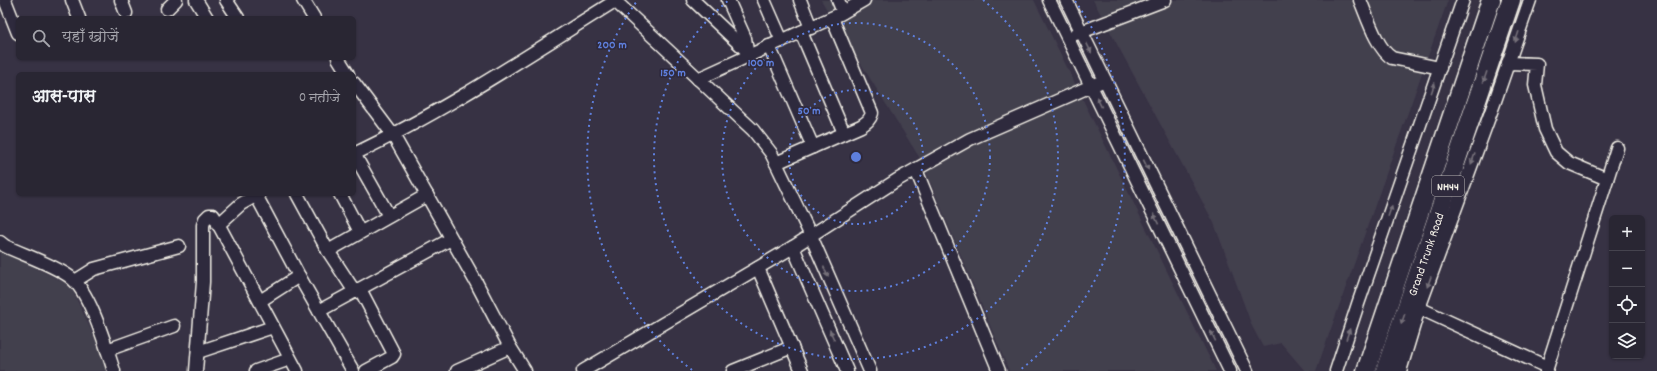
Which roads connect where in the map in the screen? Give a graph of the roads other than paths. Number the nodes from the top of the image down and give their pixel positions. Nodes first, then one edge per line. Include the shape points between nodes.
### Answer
1 (5, 0) edge
2 (72, 0) edge
3 (121, 0) edge
4 (176, 0) edge
5 (196, 0) edge
6 (226, 0) edge
7 (303, 0) edge
8 (693, 0) edge
9 (728, 0) edge
10 (764, 0) edge
11 (800, 0) edge
12 (838, 0) edge
13 (864, 0) edge
14 (1049, 0) edge
15 (1066, 0) edge
16 (1165, 0) edge
17 (1360, 0) edge
18 (1463, 0) edge
19 (1491, 0) edge
20 (1510, 0) edge
21 (1530, 0) edge
22 (615, 1) edge
23 (167, 9) dead end
24 (843, 12) junction
25 (126, 13) dead end
26 (78, 16) edge
27 (206, 16) edge
28 (237, 16) edge
29 (313, 16) edge
30 (832, 18) junction
31 (16, 28) edge
32 (806, 30) junction
33 (1082, 32) junction
34 (1067, 38) junction
35 (782, 41) junction
36 (769, 46) junction
37 (749, 53) junction
38 (339, 60) edge
39 (1508, 62) junction
40 (1440, 68) junction
41 (347, 72) edge
42 (698, 79) junction
43 (1105, 80) junction
44 (356, 86) edge
45 (1091, 87) junction
46 (844, 133) junction
47 (393, 135) junction
48 (813, 147) junction
49 (1617, 148) dead end
50 (356, 153) edge
51 (356, 158) edge
52 (776, 163) junction
53 (916, 170) junction
54 (1607, 179) junction
55 (426, 195) junction
56 (256, 196) edge
57 (259, 196) edge
58 (298, 196) edge
59 (341, 196) edge
60 (389, 216) junction
61 (218, 225) junction
62 (360, 232) junction
63 (811, 236) junction
64 (451, 239) junction
65 (0, 242) edge
66 (179, 246) dead end
67 (793, 247) junction
68 (328, 251) junction
69 (758, 268) junction
70 (1197, 269) junction
71 (1182, 275) junction
72 (299, 276) junction
73 (75, 281) junction
74 (357, 291) junction
75 (260, 301) junction
76 (1419, 308) junction
77 (319, 311) junction
78 (174, 326) dead end
79 (273, 327) junction
80 (510, 347) junction
81 (792, 347) junction
82 (107, 350) junction
83 (198, 352) junction
84 (290, 359) junction
85 (1547, 369) edge
86 (114, 371) edge
87 (196, 371) edge
88 (256, 371) edge
89 (297, 371) edge
90 (353, 371) edge
91 (366, 371) edge
92 (457, 371) edge
93 (525, 371) edge
94 (583, 371) edge
95 (733, 371) edge
96 (802, 371) edge
97 (847, 371) edge
98 (870, 371) edge
99 (999, 371) edge
100 (1230, 371) edge
101 (1247, 371) edge
102 (1336, 371) edge
103 (1366, 371) edge
104 (1385, 371) edge
105 (1400, 371) edge

1 - 31 street
2 - 26 street
3 - 25 street
4 - 23 street
5 - 27 street
6 - 28 street
7 - 29 street
8 - 37 street
9 - 37 street
10 - 35 street
11 - 32 street
12 - 24 street
13 - 24 street
14 - 34 street
15 - 33 street
16 - 33 street
17 - 40 street via 1381,46 1388,55
18 - 40 street
19 - 103 highway, Grand Trunk Road / NH44
20 -> 104 highway, Grand Trunk Road / NH44
21 -> 39 street
22 - 42 street
22 - 47 street via 498,74
24 - 30 street
30 - 32 street
30 - 46 street via 872,113 869,121
32 - 35 street
32 - 46 street
33 - 34 street
33 -> 43 street
34 - 45 street
35 - 36 street
36 - 37 street
36 - 48 street
37 - 42 street
38 - 41 street
39 - 54 street via 1537,64 1535,85 1545,129 1556,152 1569,164
39 -> 76 street
102 -> 40 street
42 - 52 street via 753,130
43 - 45 street
43 -> 70 street
44 - 47 street
45 - 53 street via 970,139
71 -> 45 street
46 - 48 street
47 - 50 street
47 - 55 street
48 - 52 street
49 - 54 street
51 - 60 street
52 - 63 street
53 - 63 street
53 - 99 street
54 - 85 street
55 - 60 street
55 - 64 street
56 - 61 street via 241,204
57 - 72 street
58 - 68 street
59 - 62 street
60 - 62 street
61 - 75 street
61 - 83 street via 213,215 209,215 203,225
62 - 68 street
63 - 67 street
63 -> 98 street
64 - 74 street
64 - 80 street
65 - 73 street
66 - 73 street via 94,269
67 - 69 street
97 -> 67 street
68 - 74 street
69 - 81 street
69 - 94 street
70 - 71 street
70 - 101 street
100 -> 71 street
72 - 75 street
72 - 77 street
73 - 82 street via 87,300
74 - 77 street
74 - 91 street via 394,354
75 - 79 street
76 - 85 street
76 - 105 street
77 - 90 street
78 - 82 street
79 - 83 street
79 - 84 street
80 - 92 street
80 - 93 street
81 - 95 street
81 - 96 street
82 - 86 street
83 - 87 street
84 - 88 street
84 - 89 street

